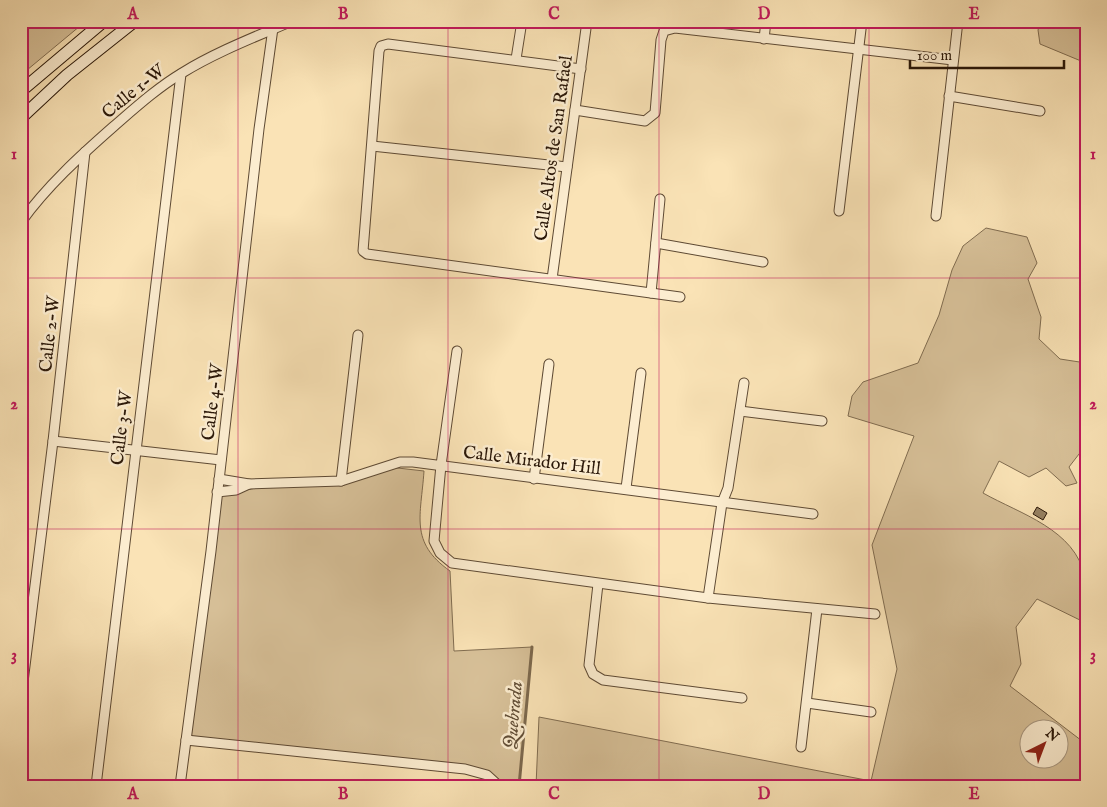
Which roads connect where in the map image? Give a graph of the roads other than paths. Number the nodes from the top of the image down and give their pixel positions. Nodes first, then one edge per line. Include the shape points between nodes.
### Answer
1 (104, 21) edge
2 (134, 21) edge
3 (292, 21) edge
4 (522, 21) edge
5 (587, 21) edge
6 (766, 21) edge
7 (862, 21) edge
8 (958, 21) edge
9 (274, 25) edge
10 (764, 39) junction
11 (860, 50) junction
12 (516, 59) junction
13 (953, 60) junction
14 (582, 69) junction
15 (181, 74) junction
16 (21, 91) edge
17 (949, 96) junction
18 (575, 110) junction
19 (1040, 111) dead end
20 (21, 118) edge
21 (372, 146) junction
22 (85, 152) junction
23 (567, 167) junction
24 (660, 199) dead end
25 (839, 211) dead end
26 (936, 216) dead end
27 (21, 222) edge
28 (656, 243) junction
29 (763, 262) dead end
30 (552, 278) junction
31 (652, 293) junction
32 (680, 297) dead end
33 (358, 335) dead end
34 (457, 351) dead end
35 (549, 364) dead end
36 (641, 373) dead end
37 (744, 383) dead end
38 (740, 411) junction
39 (822, 421) dead end
40 (54, 441) junction
41 (135, 450) junction
42 (221, 460) junction
43 (441, 464) junction
44 (218, 478) junction
45 (534, 478) junction
46 (341, 481) junction
47 (249, 484) junction
48 (626, 488) junction
49 (217, 492) junction
50 (722, 503) junction
51 (813, 514) dead end
52 (598, 584) junction
53 (708, 598) junction
54 (817, 609) junction
55 (875, 614) dead end
56 (21, 698) edge
57 (742, 698) dead end
58 (807, 703) junction
59 (871, 712) dead end
60 (186, 740) junction
61 (801, 747) dead end
62 (96, 786) edge
63 (180, 786) edge
64 (499, 786) edge

1 - 16 main road
2 - 20 main road
3 - 9 street, Calle 1-W
4 - 12 street
5 - 14 street, Calle Altos de San Rafael
6 - 10 street
7 - 11 street
8 - 13 street
9 - 15 street, Calle 1-W
9 - 42 street, Calle 4-W
10 - 11 street
10 - 18 street via 675,28 664,31 654,113 650,118 645,122
11 - 13 street
11 - 25 street
12 - 14 street
12 - 21 street via 381,46 378,51
13 - 17 street
14 - 18 street, Calle Altos de San Rafael
15 - 22 street, Calle 1-W via 132,110
15 - 41 street, Calle 3-W
17 - 19 street
17 - 26 street
18 - 23 street, Calle Altos de San Rafael
21 - 23 street
21 - 30 street via 362,248 367,254
22 - 27 street, Calle 1-W via 37,200
22 - 40 street, Calle 2-W
23 - 30 street, Calle Altos de San Rafael
24 - 28 street
28 - 29 street
28 - 31 street
30 - 31 street
31 - 32 street
33 - 46 street
34 - 43 street
35 - 45 street
36 - 48 street
37 - 38 street
38 - 39 street
38 - 50 street via 728,488
40 - 41 street
40 - 56 street, Calle 2-W
41 - 42 street
41 - 62 street, Calle 3-W
42 - 44 street, Calle 4-W
43 - 45 street, Calle Mirador Hill
43 - 46 street, Calle Mirador Hill via 400,462
43 - 52 street via 434,541 440,553 452,563
44 - 47 street, Calle Mirador Hill
44 - 49 street, Calle 4-W
45 - 48 street, Calle Mirador Hill
46 - 47 street, Calle Mirador Hill
47 - 49 street, Calle Mirador Hill via 236,490
48 - 50 street, Calle Mirador Hill
49 - 60 street, Calle 4-W
50 - 51 street, Calle Mirador Hill
50 - 53 street
52 - 53 street
52 - 57 street via 589,665 593,674 603,680
53 - 54 street
54 - 55 street
54 - 58 street
58 - 59 street
58 - 61 street
60 - 63 street, Calle 4-W
60 - 64 street via 465,770 486,775

